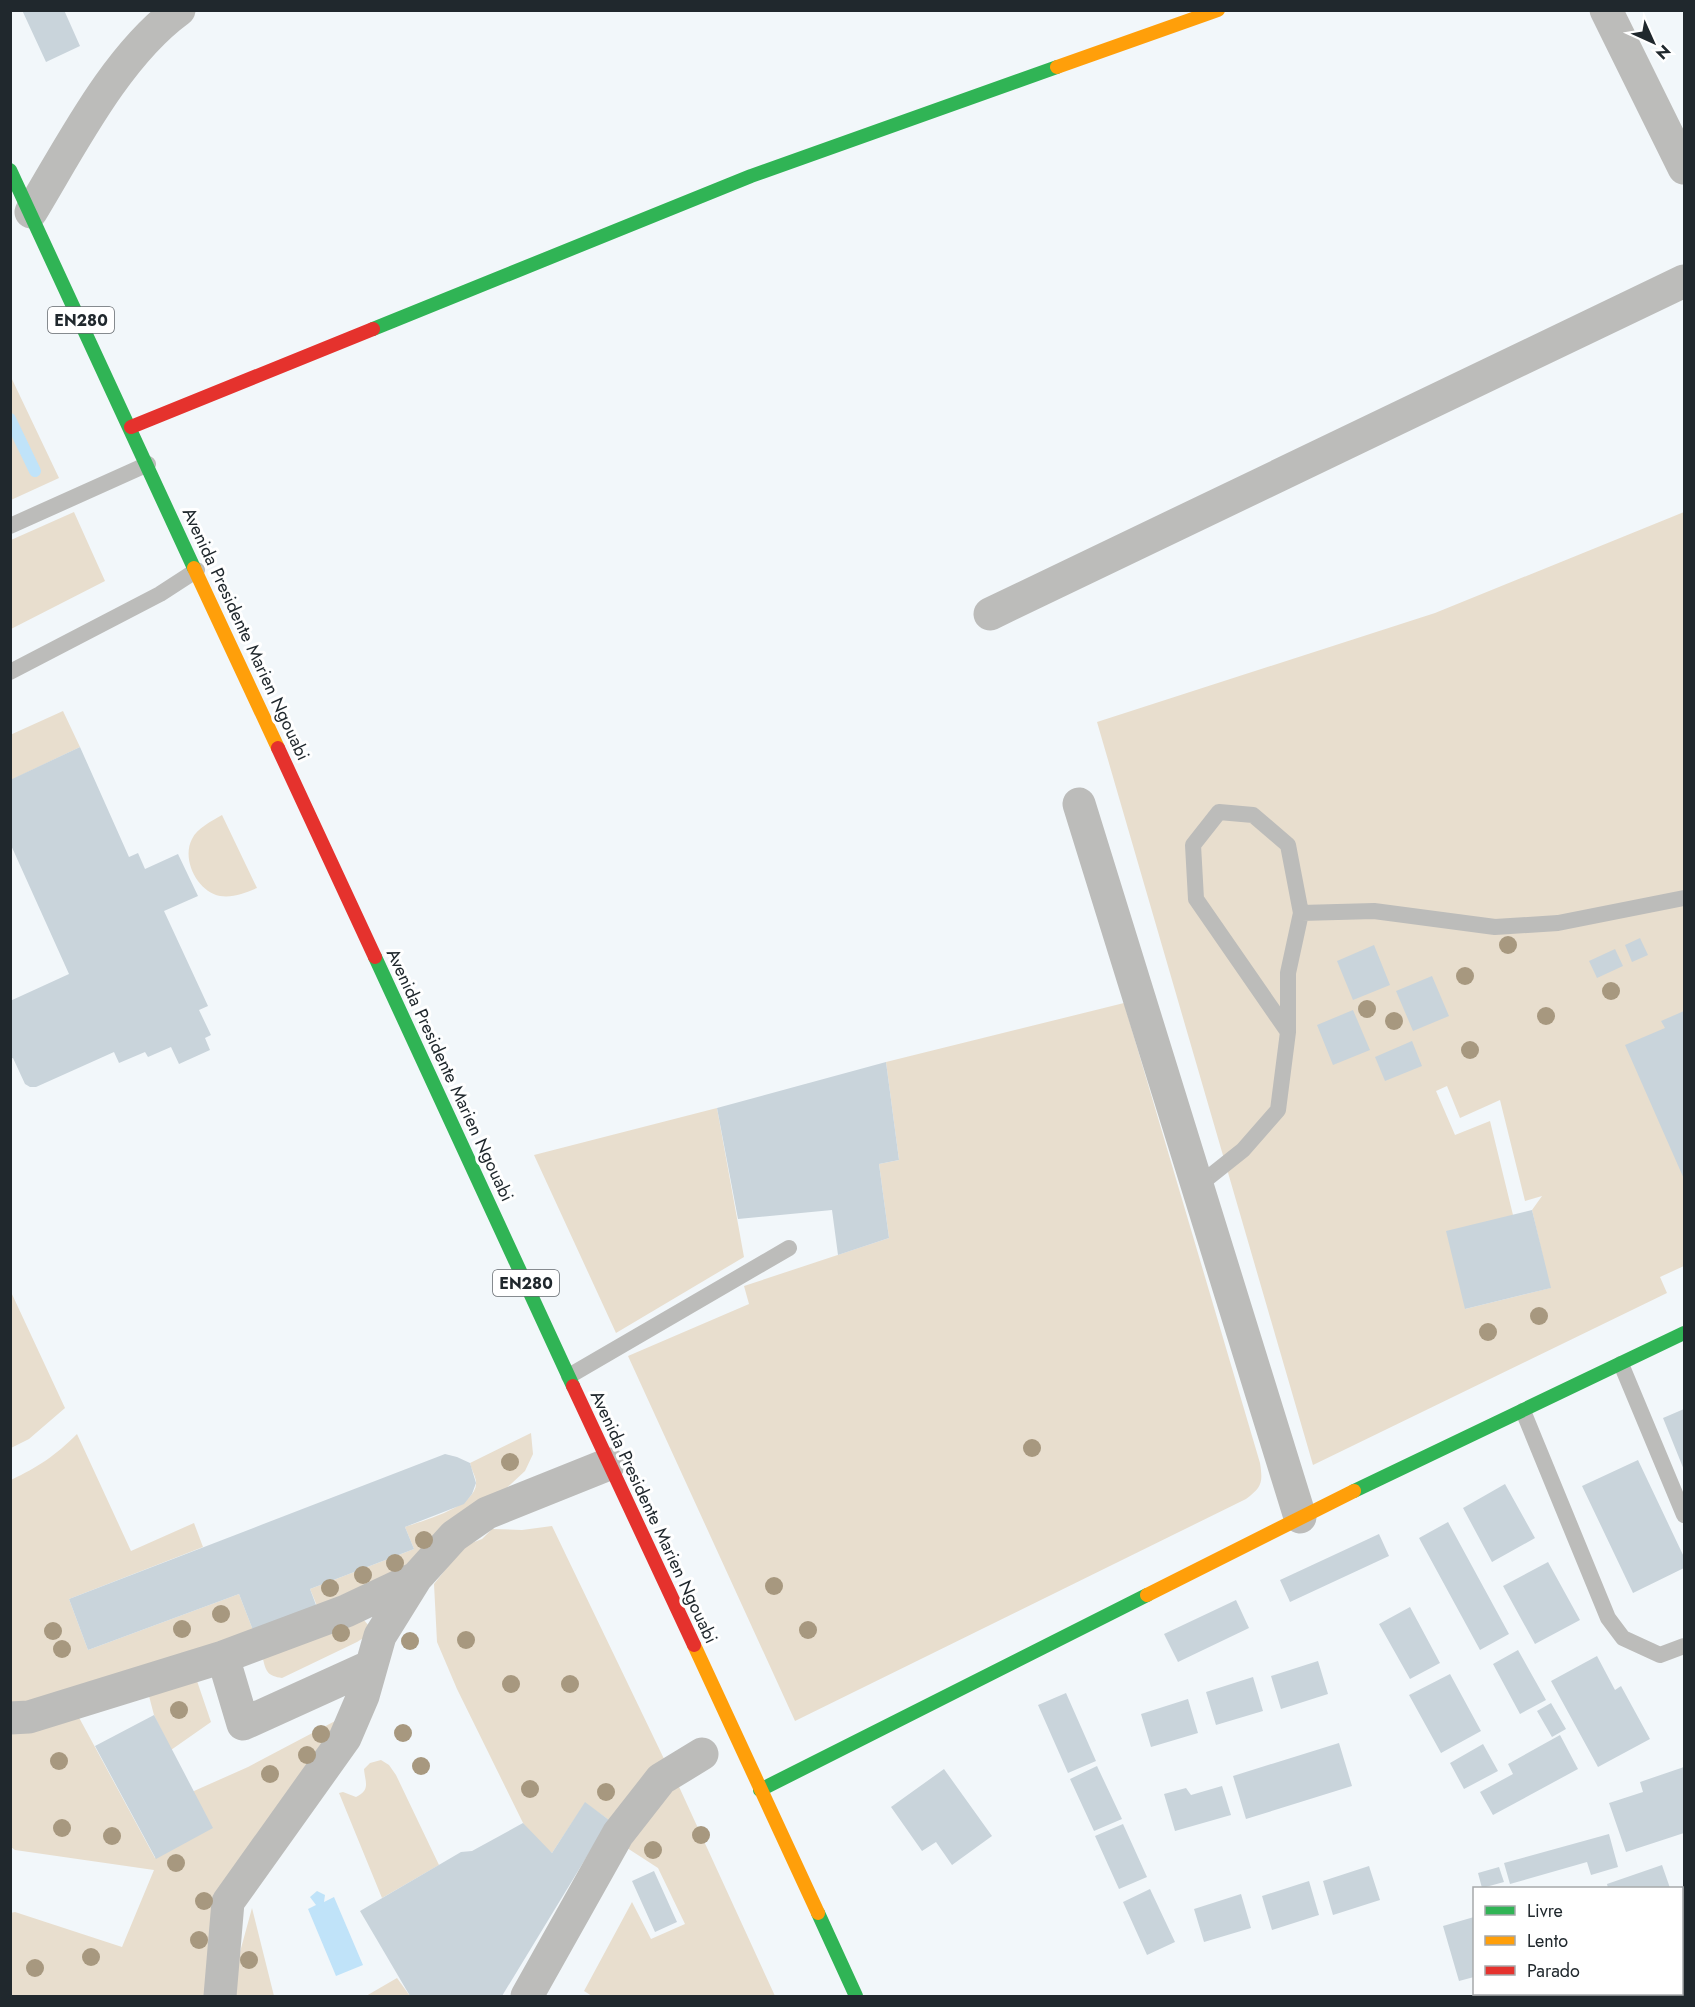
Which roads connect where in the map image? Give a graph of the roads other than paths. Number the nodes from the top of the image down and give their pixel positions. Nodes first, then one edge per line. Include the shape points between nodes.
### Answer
1 (180, 10) edge
2 (1218, 10) edge
3 (1606, 10) edge
4 (1684, 168) edge
5 (10, 170) edge
6 (31, 212) junction
7 (1684, 281) edge
8 (131, 427) junction
9 (148, 464) junction
10 (10, 526) edge
11 (197, 570) junction
12 (990, 614) dead end
13 (10, 672) edge
14 (1079, 804) dead end
15 (1684, 898) edge
16 (1301, 913) junction
17 (1288, 1032) junction
18 (1199, 1185) junction
19 (789, 1248) dead end
20 (1684, 1333) edge
21 (1621, 1364) junction
22 (569, 1376) junction
23 (1523, 1411) junction
24 (609, 1464) junction
25 (1684, 1515) edge
26 (1300, 1517) junction
27 (416, 1578) junction
28 (1684, 1646) edge
29 (223, 1657) junction
30 (371, 1666) junction
31 (10, 1718) edge
32 (702, 1754) dead end
33 (760, 1790) junction
34 (220, 1996) edge
35 (527, 1996) edge
36 (855, 1996) edge

1 - 6 street via 112,79
2 - 8 street via 751,176
3 - 4 street
5 - 6 street, Avenida Presidente Marien Ngouabi / EN280
6 - 8 street, Avenida Presidente Marien Ngouabi / EN280
7 - 12 street
8 - 9 street, Avenida Presidente Marien Ngouabi / EN280
9 - 10 lane
9 - 11 street, Avenida Presidente Marien Ngouabi / EN280
11 - 13 lane via 160,594
11 - 22 street, Avenida Presidente Marien Ngouabi / EN280
14 - 18 street
15 - 16 lane via 1558,923 1494,927 1374,911
16 - 17 lane via 1288,973
16 - 17 lane via 1288,845 1253,815 1219,812 1192,845 1196,899
17 - 18 lane via 1278,1110 1243,1150
18 - 26 street
19 - 22 lane
20 - 21 street
21 - 23 street
21 - 25 lane
22 - 24 street, Avenida Presidente Marien Ngouabi / EN280
23 - 26 street
23 - 28 lane via 1608,1618 1623,1638 1660,1655
24 - 27 street via 487,1513 454,1536
24 - 33 street, Avenida Presidente Marien Ngouabi / EN280
26 - 33 street
27 - 29 street via 346,1611
27 - 30 street via 380,1636
29 - 30 street via 243,1724
29 - 31 street via 29,1717
30 - 34 street via 345,1738 228,1902
32 - 35 street via 661,1779 618,1834
33 - 36 street, Avenida Presidente Marien Ngouabi / EN280

